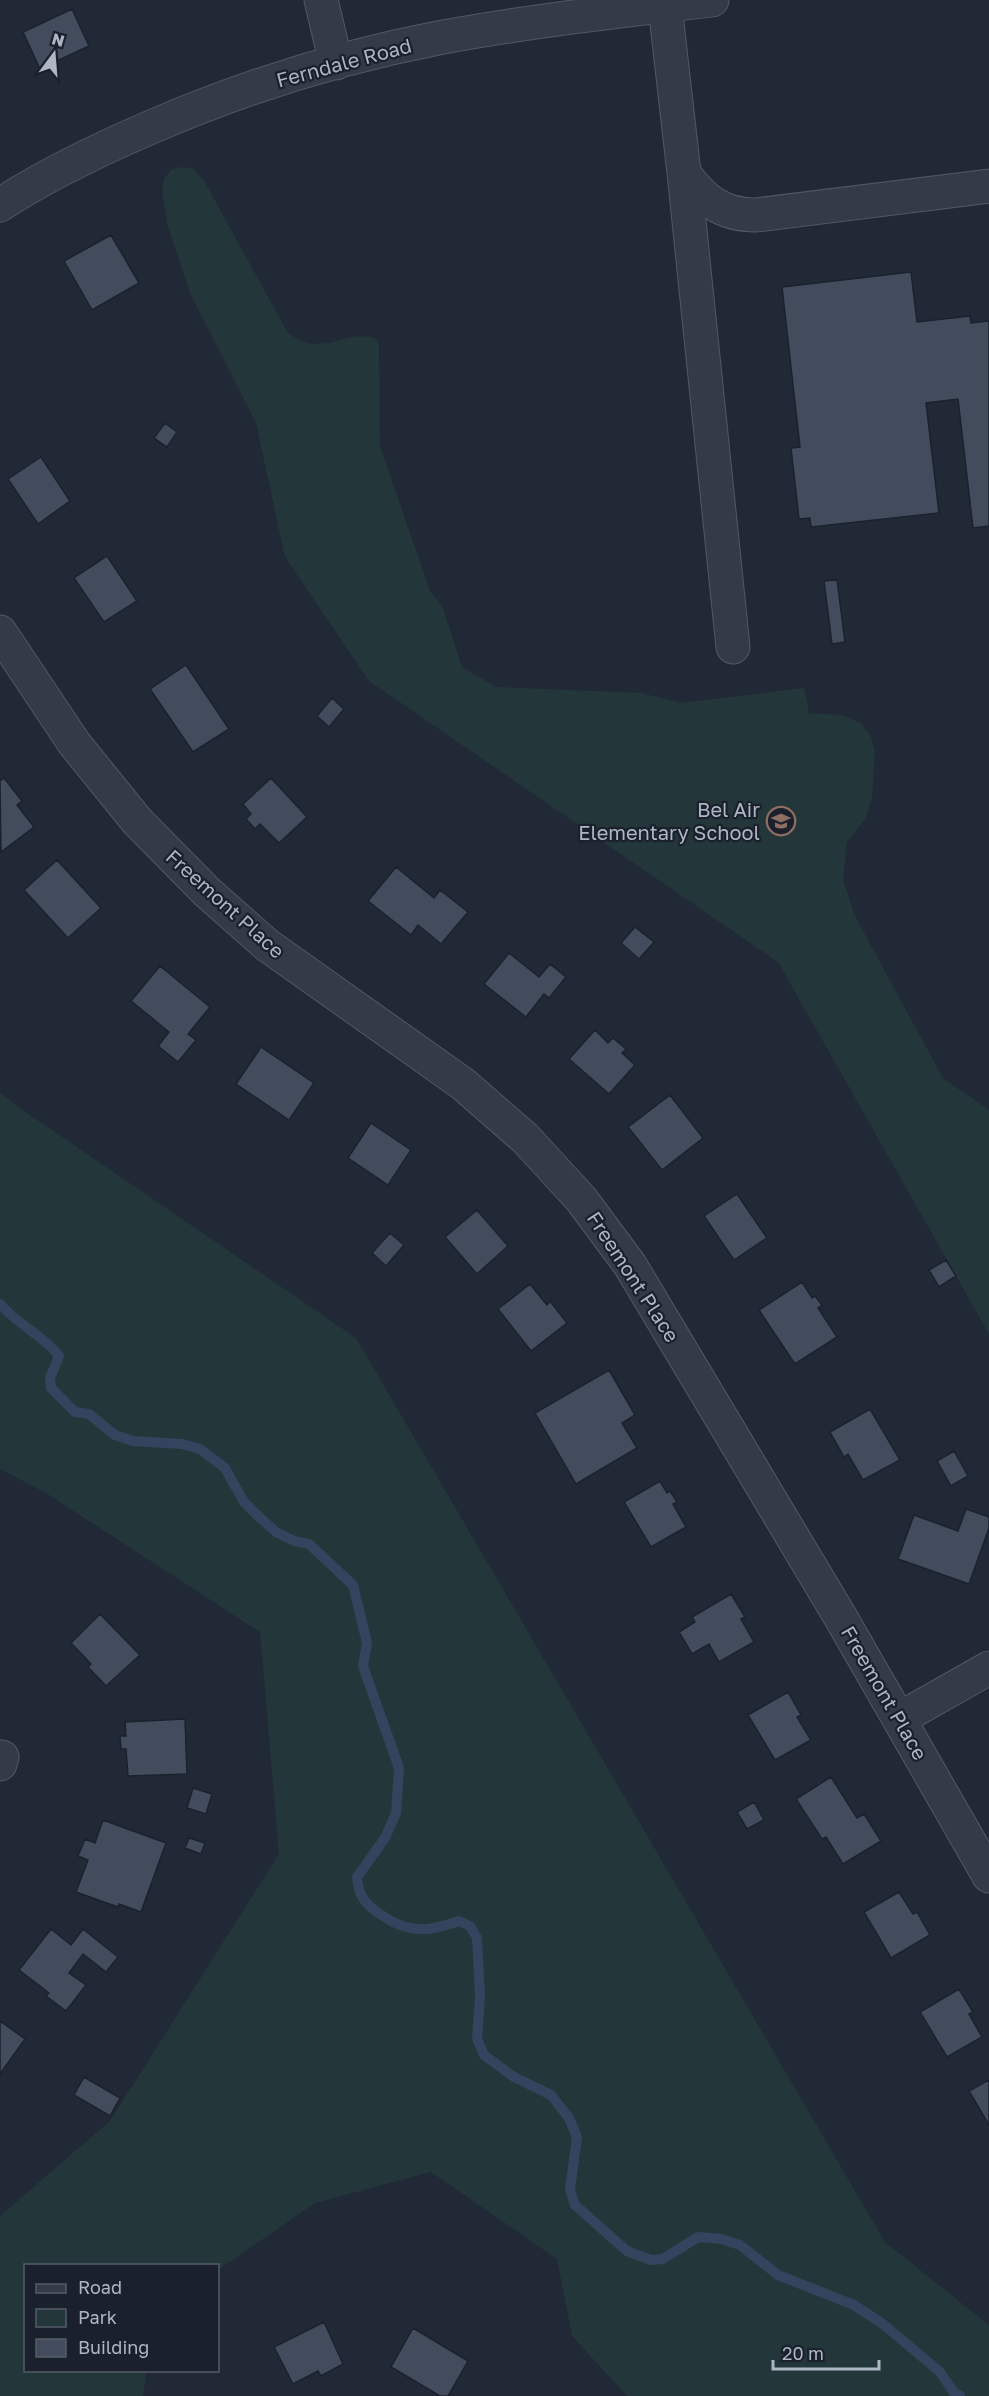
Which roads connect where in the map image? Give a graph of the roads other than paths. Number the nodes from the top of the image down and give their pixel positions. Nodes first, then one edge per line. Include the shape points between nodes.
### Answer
1 (321, 0) edge
2 (712, 0) edge
3 (664, 6) junction
4 (336, 63) junction
5 (684, 173) junction
6 (989, 186) edge
7 (0, 205) edge
8 (0, 632) edge
9 (733, 647) dead end
10 (989, 1668) edge
11 (899, 1719) junction
12 (989, 1876) edge

1 - 4 street
2 - 3 street, Ferndale Road
3 - 4 street, Ferndale Road via 437,38
3 - 5 street
4 - 7 street, Ferndale Road via 195,108 101,148
5 - 6 street via 698,193 718,208 741,215
5 - 9 street
8 - 11 street, Freemont Place via 74,743 137,821 207,892 267,945 463,1084 525,1138 581,1199 630,1265
10 - 11 street
11 - 12 street, Freemont Place

